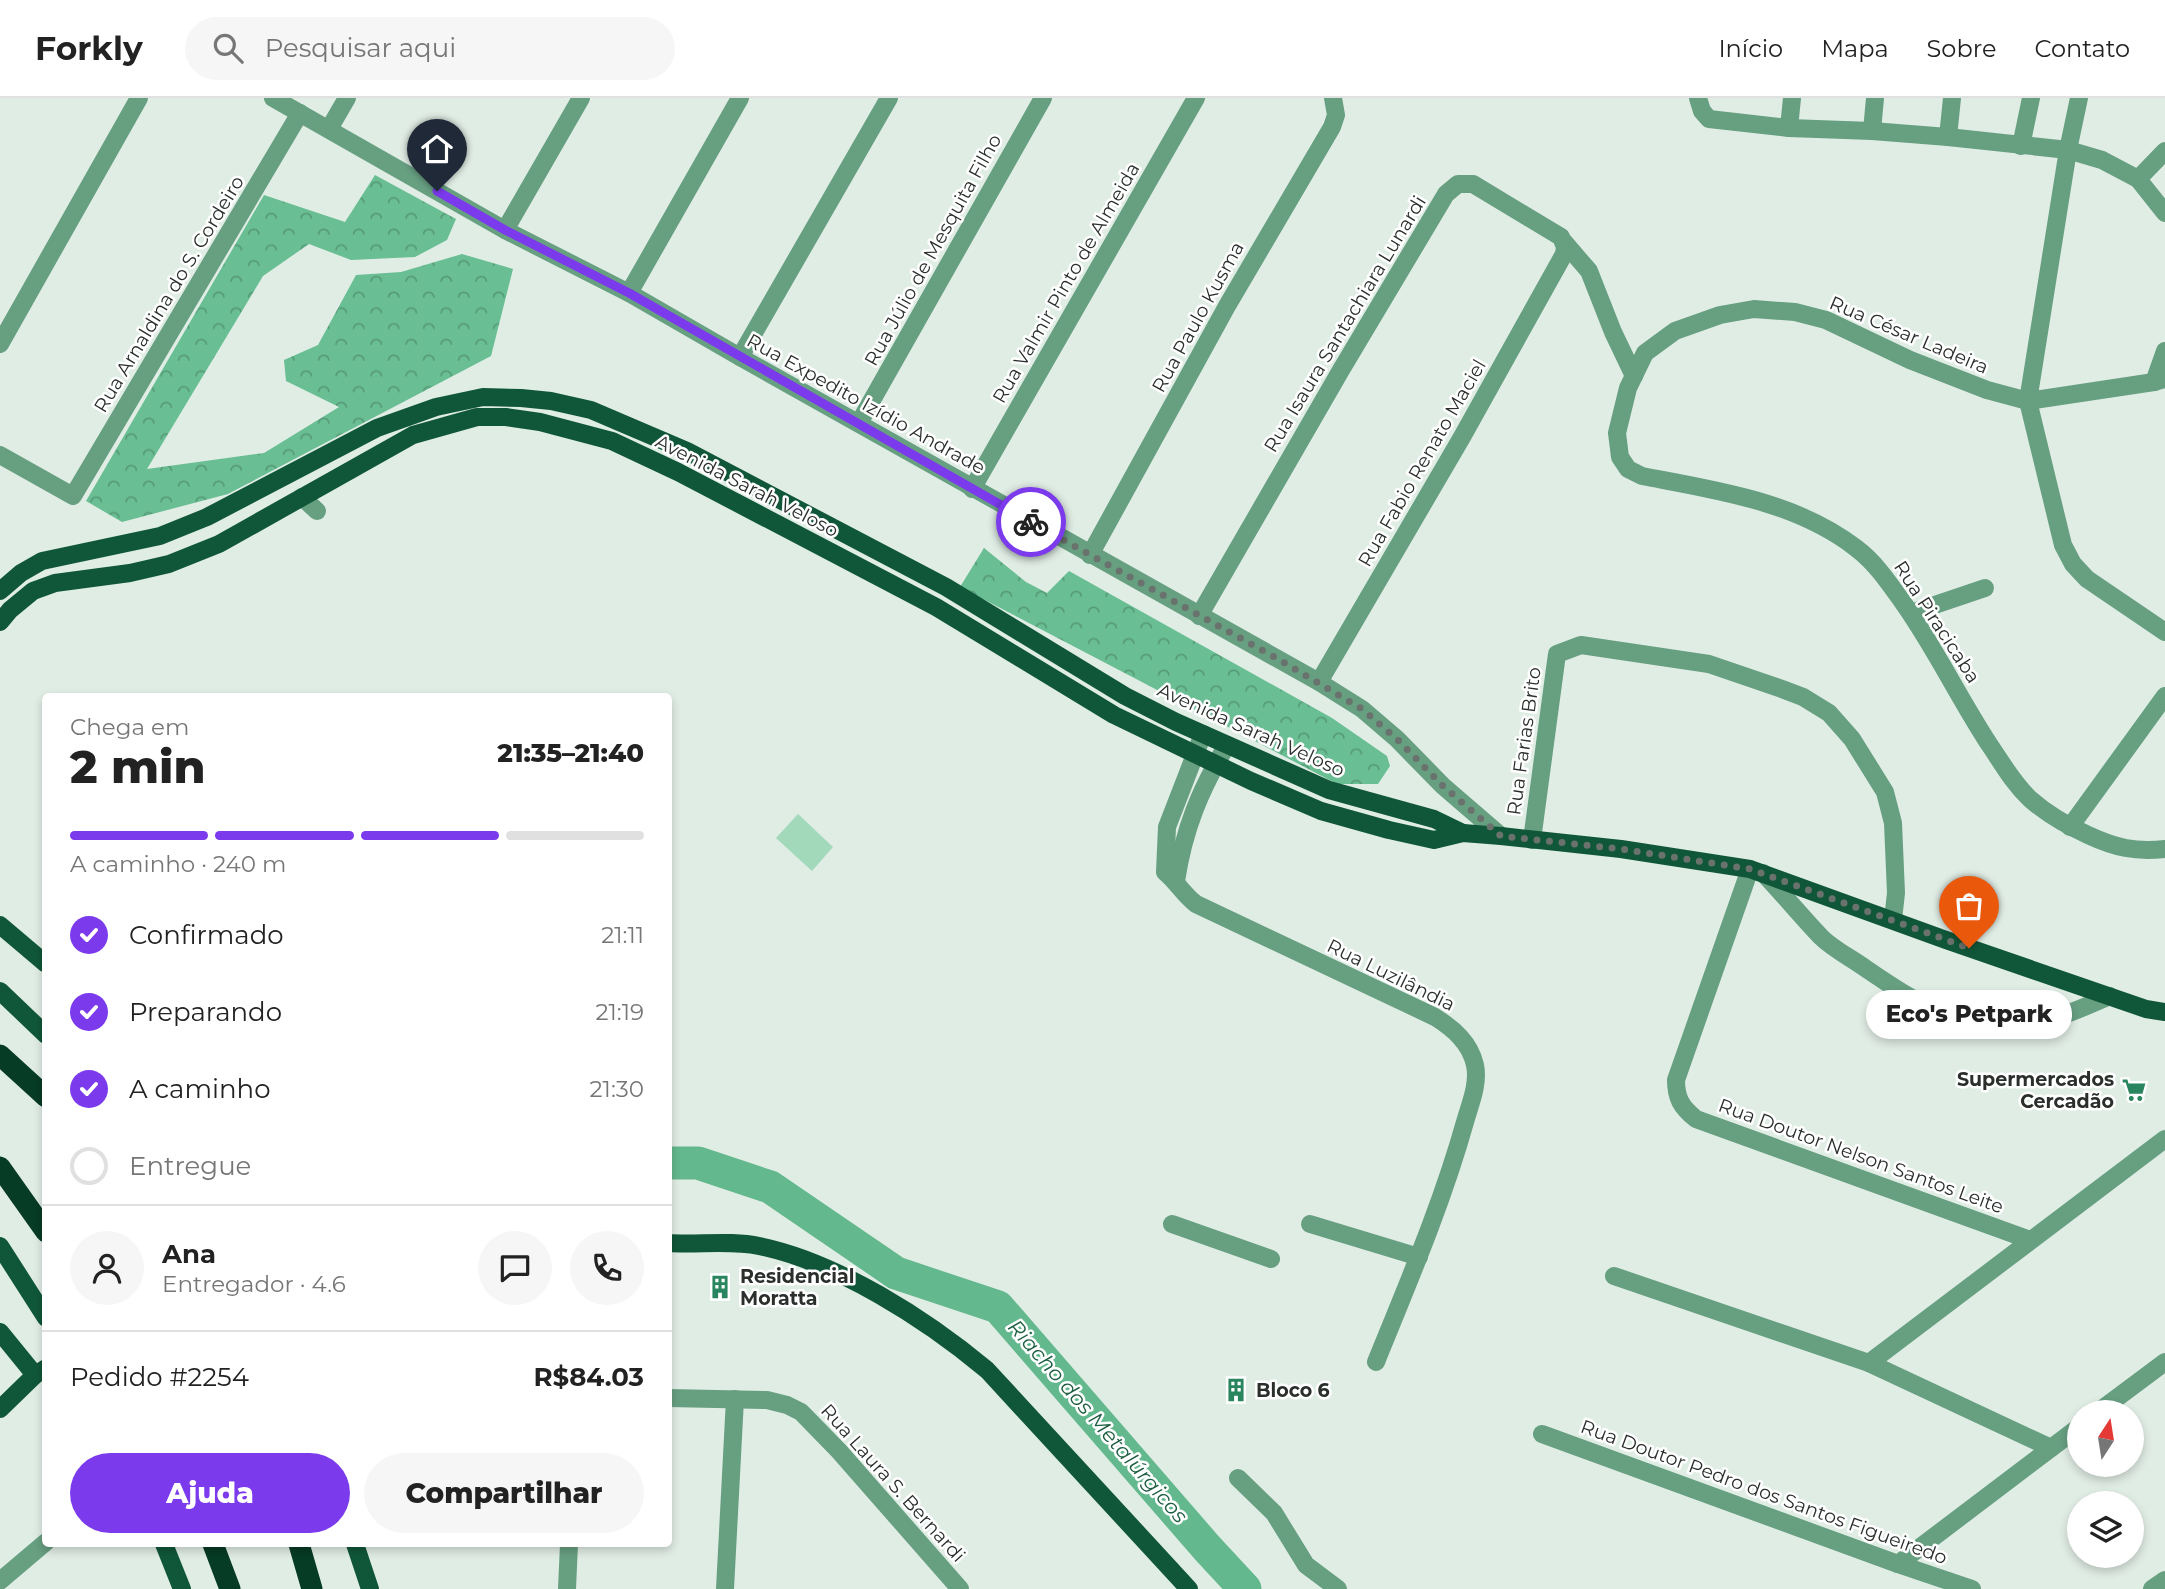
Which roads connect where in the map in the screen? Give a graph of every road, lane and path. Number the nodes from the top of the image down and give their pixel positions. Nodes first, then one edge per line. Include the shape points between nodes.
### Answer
1 (139, 98) edge
2 (273, 98) edge
3 (347, 98) edge
4 (581, 98) edge
5 (740, 98) edge
6 (889, 98) edge
7 (1043, 98) edge
8 (1196, 98) edge
9 (1333, 98) edge
10 (1698, 98) edge
11 (1792, 98) edge
12 (1875, 98) edge
13 (1952, 98) edge
14 (2031, 98) edge
15 (2079, 98) edge
16 (300, 113) junction
17 (1789, 128) junction
18 (329, 130) junction
19 (1872, 131) junction
20 (1948, 137) junction
21 (2021, 146) junction
22 (2068, 150) junction
23 (2165, 151) edge
24 (2138, 179) junction
25 (2165, 213) edge
26 (505, 230) junction
27 (1564, 242) junction
28 (629, 293) junction
29 (0, 344) edge
30 (2165, 351) edge
31 (740, 357) junction
32 (1634, 376) junction
33 (2159, 381) edge
34 (2028, 401) junction
35 (859, 423) junction
36 (1618, 433) joint
37 (0, 455) edge
38 (972, 489) junction
39 (302, 497) junction
40 (317, 511) dead end
41 (1090, 555) junction
42 (1985, 588) dead end
43 (0, 591) edge
44 (1911, 613) junction
45 (1199, 617) junction
46 (0, 622) edge
47 (2165, 632) edge
48 (1319, 682) junction
49 (2165, 696) edge
50 (1203, 734) junction
51 (1227, 745) junction
52 (1196, 753) junction
53 (1216, 763) junction
54 (2070, 827) junction
55 (1463, 834) junction
56 (1501, 836) junction
57 (1532, 841) junction
58 (2165, 849) edge
59 (1757, 871) junction
60 (1175, 881) junction
61 (1893, 920) junction
62 (0, 925) edge
63 (42, 961) edge
64 (0, 991) edge
65 (2110, 996) junction
66 (2165, 1012) edge
67 (42, 1031) edge
68 (0, 1055) edge
69 (42, 1093) edge
70 (2165, 1139) edge
71 (0, 1167) edge
72 (1172, 1224) dead end
73 (1310, 1224) dead end
74 (42, 1226) edge
75 (2029, 1240) junction
76 (672, 1243) edge
77 (0, 1246) edge
78 (1419, 1257) junction
79 (1271, 1259) dead end
80 (1614, 1276) dead end
81 (42, 1312) edge
82 (0, 1332) edge
83 (1376, 1362) dead end
84 (2165, 1362) edge
85 (1868, 1363) junction
86 (40, 1371) edge
87 (672, 1398) edge
88 (735, 1399) junction
89 (2114, 1400) edge
90 (0, 1409) edge
91 (1542, 1434) dead end
92 (2067, 1436) edge
93 (2051, 1448) junction
94 (1238, 1478) dead end
95 (42, 1545) edge
96 (165, 1547) edge
97 (214, 1547) edge
98 (300, 1547) edge
99 (356, 1547) edge
100 (569, 1547) edge
101 (1898, 1564) junction
102 (2165, 1580) edge
103 (0, 1581) edge
104 (182, 1589) edge
105 (230, 1589) edge
106 (312, 1589) edge
107 (370, 1589) edge
108 (567, 1589) edge
109 (725, 1589) edge
110 (960, 1589) edge
111 (1189, 1589) edge
112 (1338, 1589) edge
113 (1972, 1589) edge
114 (2152, 1589) edge

1 - 29 street
2 - 16 street, Rua Expedito Izídio Andrade
3 - 18 street
4 - 26 street
5 - 28 street
6 - 31 street
7 - 35 street, Rua Júlio de Mesquita Filho
8 - 38 street, Rua Valmir Pinto de Almeida
9 - 41 street, Rua Paulo Kusma via 1336,115 1332,127
10 - 17 street via 1709,118
11 - 17 street
12 - 19 street
13 - 20 street
14 - 21 street
15 - 22 street
16 - 18 street, Rua Expedito Izídio Andrade
16 - 37 street, Rua Arnaldina do S. Cordeiro via 73,496
17 - 19 street
18 - 26 street, Rua Expedito Izídio Andrade
19 - 20 street
20 - 21 street
21 - 22 street
22 - 24 street via 2102,160
22 - 34 street
23 - 24 street
24 - 25 street
26 - 28 street, Rua Expedito Izídio Andrade
27 - 32 street via 1589,271
27 - 45 street, Rua Isaura Santachiara Lunardi via 1473,184 1453,187 1446,194
27 - 48 street, Rua Fabio Renato Maciel via 1560,264
28 - 31 street, Rua Expedito Izídio Andrade
30 - 33 street
31 - 35 street, Rua Expedito Izídio Andrade
32 - 34 street, Rua César Ladeira via 1645,353 1675,331 1754,309 1826,320 1987,390
32 - 36 street, Rua César Ladeira
33 - 34 street, Rua César Ladeira
34 - 47 street via 2063,545 2073,564 2087,579
35 - 38 street, Rua Expedito Izídio Andrade
36 - 44 street, Rua Piracicaba via 1620,457 1642,476 1747,496 1835,533 1880,570
38 - 41 street, Rua Expedito Izídio Andrade
39 - 40 street
39 - 46 main road, Avenida Sarah Veloso via 219,544 169,564 55,583 33,591
39 - 52 main road, Avenida Sarah Veloso via 413,435 477,417 540,422 588,433 678,472 899,587 1114,715
41 - 45 street, Rua Expedito Izídio Andrade
42 - 44 street
43 - 50 main road, Avenida Sarah Veloso via 42,561 160,536 207,517 377,428 483,397 551,401 591,410 687,451 946,587 1125,696
44 - 54 street, Rua Piracicaba via 2011,778 2031,800
45 - 48 street, Rua Expedito Izídio Andrade
48 - 56 street, Rua Expedito Izídio Andrade via 1388,731
49 - 54 street
50 - 51 main road, Avenida Sarah Veloso
50 - 52 street, Rua Luzilândia
51 - 53 street
51 - 55 main road, Avenida Sarah Veloso via 1329,790 1434,819
52 - 53 main road, Avenida Sarah Veloso
52 - 60 street, Rua Luzilândia via 1167,827 1165,872
53 - 55 main road, Avenida Sarah Veloso via 1321,811 1434,840
53 - 60 street via 1195,805
54 - 58 street, Rua Piracicaba via 2111,846
55 - 56 main road, Avenida Sarah Veloso
56 - 57 main road, Avenida Sarah Veloso
57 - 59 main road, Avenida Sarah Veloso via 1621,849
57 - 61 street, Rua Farias Brito via 1557,654 1581,645 1709,664 1803,697 1829,713 1853,739 1885,792 1893,823
59 - 61 main road, Avenida Sarah Veloso
59 - 65 street via 1823,939 1910,999 1952,1017 2003,1025 2037,1022
59 - 75 street, Rua Doutor Nelson Santos Leite via 1676,1080 1676,1096 1685,1110 1696,1119
60 - 78 street, Rua Luzilândia via 1196,904 1435,1017 1468,1047 1476,1083
61 - 65 main road, Avenida Sarah Veloso
62 - 63 main road
64 - 67 main road
65 - 66 main road, Avenida Sarah Veloso
68 - 69 highway
70 - 75 street
71 - 74 highway
72 - 79 street
73 - 78 street
75 - 85 street
76 - 111 main road via 756,1245 788,1254 858,1284 954,1342 987,1370
77 - 81 main road
78 - 83 street, Rua Luzilândia
80 - 85 street
82 - 86 main road
84 - 89 street
85 - 93 street
86 - 90 main road
87 - 88 street, Rua Laura S. Bernardi
88 - 109 street
88 - 110 street, Rua Laura S. Bernardi via 767,1400 801,1412
91 - 101 street, Rua Doutor Pedro dos Santos Figueiredo
92 - 93 street
93 - 101 street
94 - 112 street via 1274,1513 1306,1565
95 - 103 street
96 - 104 main road
97 - 105 highway
98 - 106 highway
99 - 107 main road
100 - 108 street
101 - 113 street, Rua Doutor Pedro dos Santos Figueiredo
102 - 114 street

